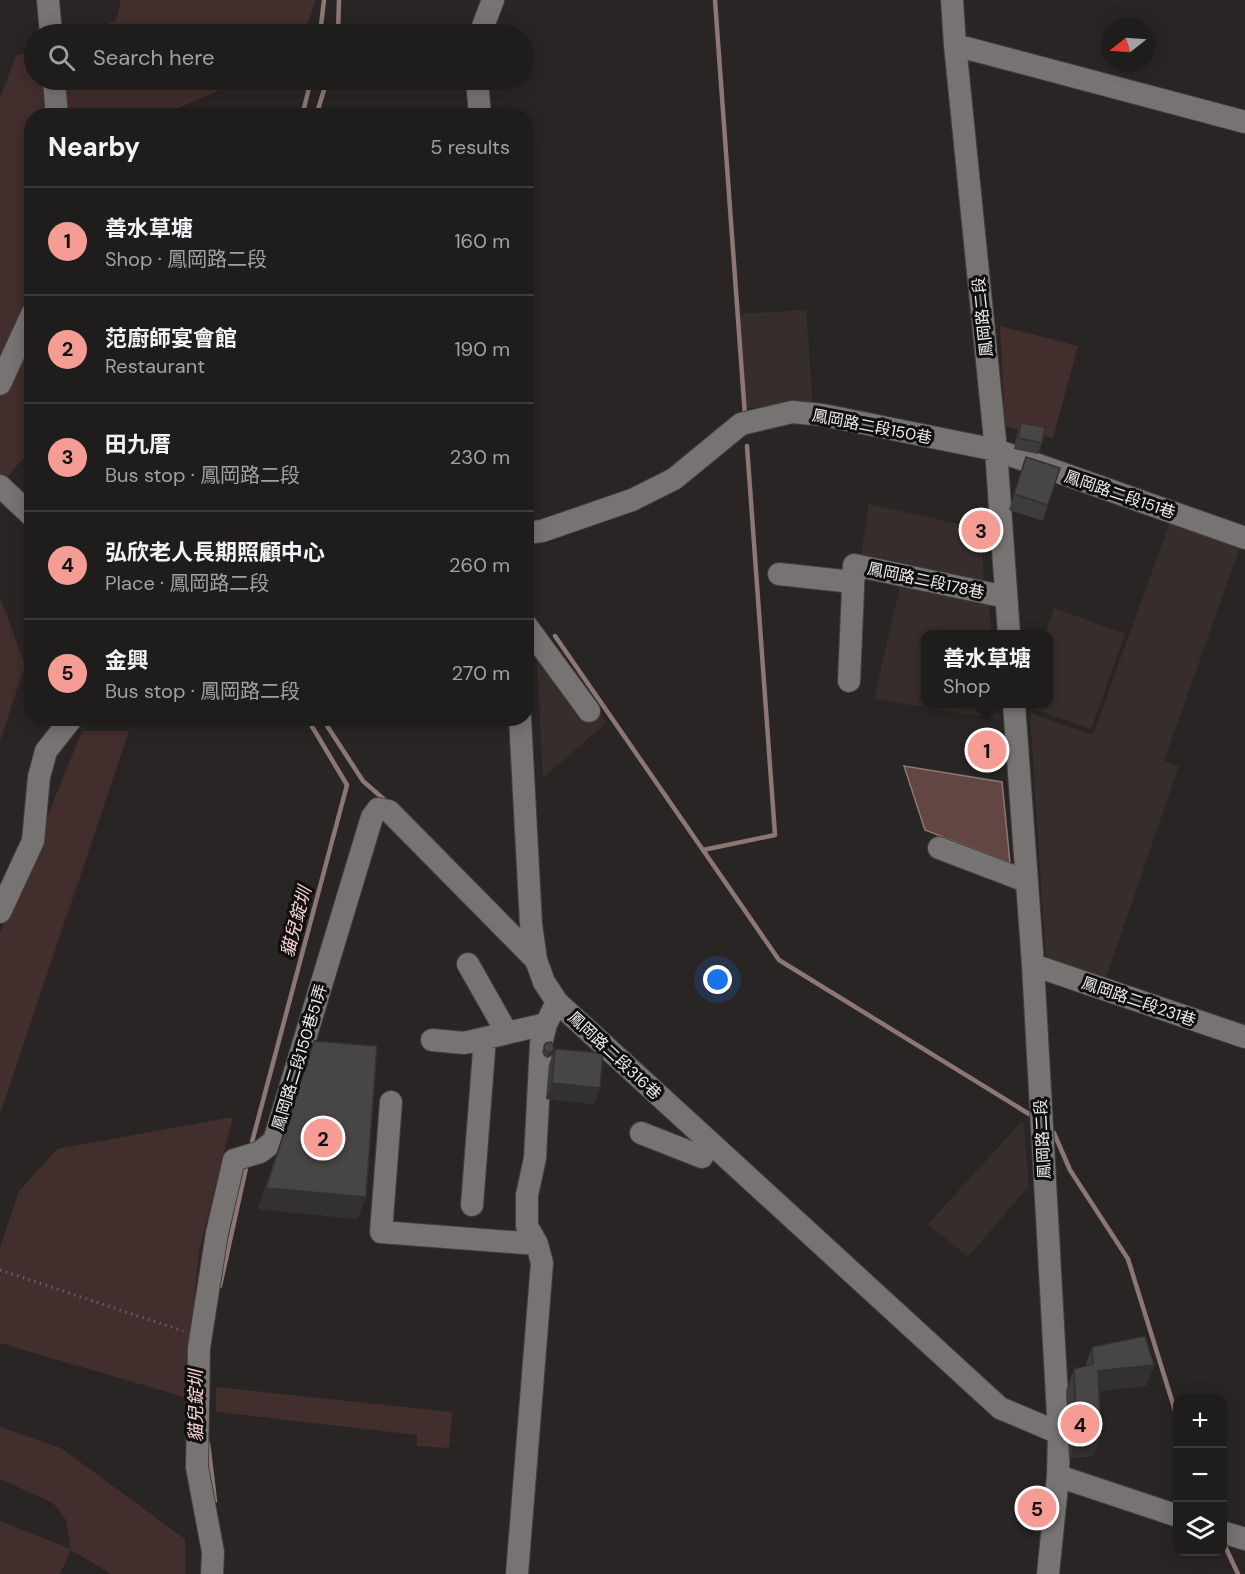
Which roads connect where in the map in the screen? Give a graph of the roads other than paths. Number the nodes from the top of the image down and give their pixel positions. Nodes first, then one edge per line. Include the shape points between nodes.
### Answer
1 (48, 0) edge
2 (493, 0) edge
3 (952, 0) edge
4 (50, 24) edge
5 (484, 24) edge
6 (955, 45) junction
7 (55, 90) edge
8 (478, 90) edge
9 (56, 108) edge
10 (479, 108) edge
11 (1245, 122) edge
12 (24, 332) edge
13 (0, 384) edge
14 (996, 450) junction
15 (0, 486) edge
16 (24, 508) edge
17 (534, 532) edge
18 (1245, 538) edge
19 (779, 574) dead end
20 (853, 582) junction
21 (1006, 597) junction
22 (1009, 630) edge
23 (534, 636) edge
24 (849, 681) dead end
25 (1014, 708) edge
26 (589, 711) dead end
27 (66, 726) edge
28 (520, 726) edge
29 (939, 848) dead end
30 (1026, 881) junction
31 (0, 912) edge
32 (536, 960) junction
33 (468, 964) dead end
34 (1033, 965) junction
35 (557, 1002) junction
36 (546, 1024) junction
37 (496, 1035) junction
38 (1245, 1037) edge
39 (432, 1040) dead end
40 (391, 1102) dead end
41 (641, 1133) dead end
42 (708, 1141) junction
43 (472, 1205) dead end
44 (537, 1244) junction
45 (1059, 1433) junction
46 (1058, 1476) junction
47 (1173, 1514) edge
48 (1227, 1534) edge
49 (1245, 1539) edge
50 (212, 1574) edge
51 (517, 1574) edge
52 (1048, 1574) edge

1 - 4 street
2 - 5 street
3 - 6 street, 鳳岡路二段
6 - 11 street
6 - 14 street, 鳳岡路二段
7 - 9 street
8 - 10 street
12 - 13 street
14 - 17 street, 鳳岡路二段150巷 via 792,412 741,424 674,479 632,500
14 - 18 street, 鳳岡路二段151巷
14 - 21 street, 鳳岡路二段
15 - 16 street
19 - 20 street
20 - 21 street, 鳳岡路二段178巷 via 854,565
20 - 24 street, 鳳岡路二段178巷
21 - 22 street, 鳳岡路二段
23 - 26 street
25 - 30 street, 鳳岡路二段
27 - 31 street via 41,762 33,841
28 - 32 street, 鳳岡路二段150巷51弄
29 - 30 street
30 - 34 street, 鳳岡路二段
32 - 35 street, 鳳岡路二段150巷51弄
32 - 50 street, 鳳岡路二段150巷51弄 via 388,812 378,809 372,817 274,1141 260,1152 234,1160 217,1233 199,1348 197,1467 213,1552
33 - 37 street
34 - 38 street, 鳳岡路二段231巷
34 - 45 street, 鳳岡路二段
35 - 36 street, 鳳岡路二段316巷
35 - 42 street, 鳳岡路二段316巷
36 - 37 street
36 - 44 street, 鳳岡路二段316巷 via 541,1044 536,1158 527,1195 527,1226
37 - 39 street via 464,1043
37 - 43 street
40 - 44 street via 381,1232
41 - 42 street via 702,1157
42 - 45 street, 鳳岡路二段316巷 via 1000,1408
44 - 51 street, 鳳岡路二段316巷 via 542,1263
45 - 46 street, 鳳岡路二段
46 - 47 street
46 - 52 street, 鳳岡路二段
48 - 49 street

